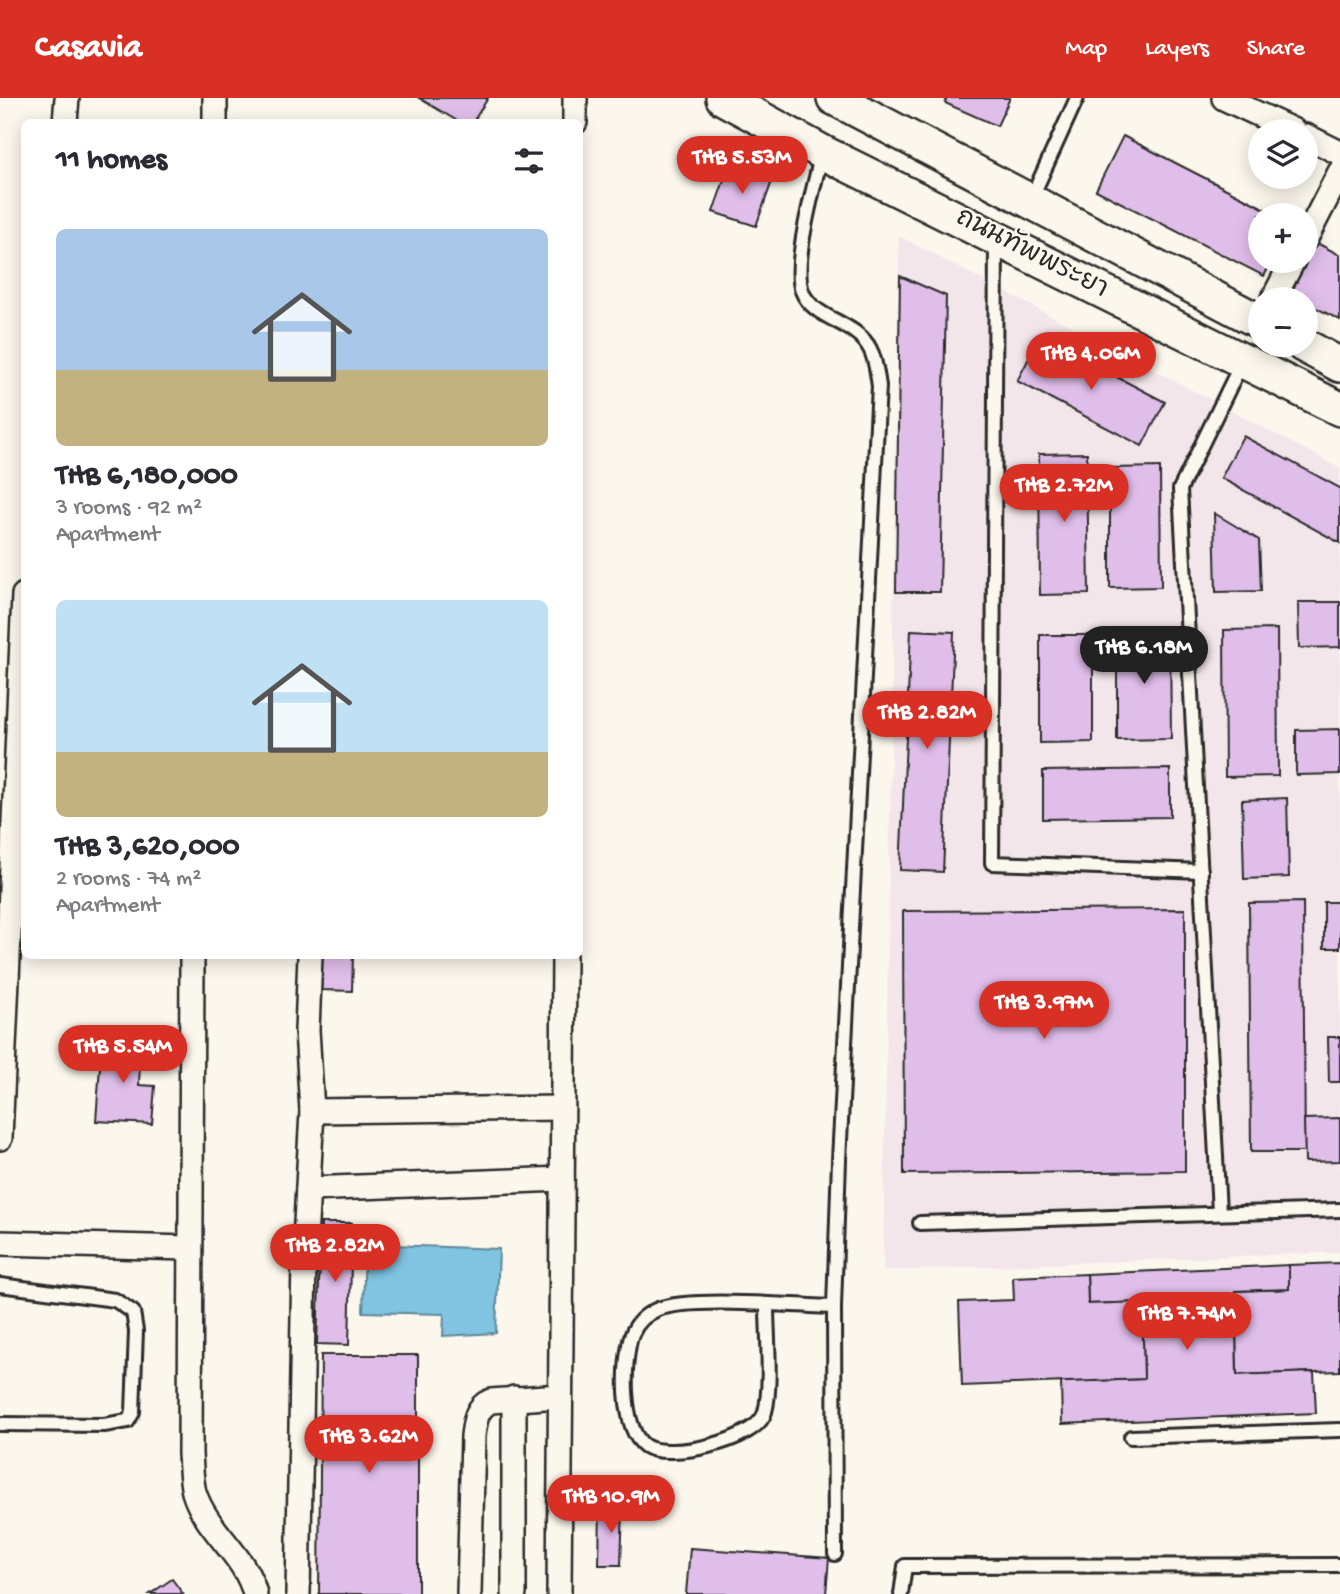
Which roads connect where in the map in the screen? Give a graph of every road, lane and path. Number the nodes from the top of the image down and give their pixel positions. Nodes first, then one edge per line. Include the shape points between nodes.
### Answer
1 (68, 98) edge
2 (215, 98) edge
3 (575, 98) edge
4 (723, 98) edge
5 (834, 98) edge
6 (1077, 98) edge
7 (1224, 98) edge
8 (65, 119) edge
9 (215, 119) edge
10 (575, 119) edge
11 (1269, 119) edge
12 (1318, 142) edge
13 (822, 152) junction
14 (1340, 153) edge
15 (1340, 172) edge
16 (1029, 202) junction
17 (1318, 215) edge
18 (996, 236) junction
19 (1248, 317) edge
20 (1248, 349) edge
21 (1318, 353) edge
22 (1242, 362) junction
23 (1340, 365) edge
24 (1340, 409) edge
25 (21, 662) edge
26 (1201, 871) junction
27 (192, 959) edge
28 (310, 959) edge
29 (564, 959) edge
30 (562, 1108) junction
31 (313, 1111) junction
32 (0, 1138) edge
33 (562, 1179) junction
34 (308, 1189) junction
35 (1340, 1210) edge
36 (1219, 1212) junction
37 (920, 1223) dead end
38 (0, 1244) edge
39 (189, 1248) junction
40 (0, 1285) edge
41 (767, 1306) junction
42 (834, 1307) junction
43 (559, 1396) junction
44 (514, 1398) junction
45 (0, 1424) edge
46 (1340, 1430) edge
47 (1131, 1437) dead end
48 (835, 1554) dead end
49 (1340, 1565) edge
50 (255, 1594) edge
51 (298, 1594) edge
52 (469, 1594) edge
53 (514, 1594) edge
54 (559, 1594) edge
55 (901, 1594) edge

1 - 8 street
2 - 9 street
3 - 10 street
4 - 13 main road, ถนนทัพพระยา
5 - 16 main road, ถนนทัพพระยา
6 - 16 lane
7 - 11 street
12 - 14 street
13 - 18 main road, ถนนทัพพระยา
13 - 42 lane via 800,257 801,288 807,304 866,341 879,386
15 - 17 street
16 - 19 main road, ถนนทัพพระยา
18 - 22 main road, ถนนทัพพระยา
18 - 26 lane via 992,863
20 - 22 main road
21 - 23 main road
22 - 24 main road, ถนนทัพพระยา
22 - 26 lane via 1180,489
25 - 32 street
26 - 36 lane
27 - 39 street
28 - 31 street via 307,1030
29 - 30 street
30 - 31 street
30 - 33 street
31 - 34 street
33 - 34 street
33 - 43 street
34 - 51 street
35 - 36 lane
36 - 37 lane
38 - 39 street
39 - 50 street via 194,1492 240,1559
40 - 45 lane via 115,1300 133,1311 136,1331 133,1412 128,1421
41 - 41 lane via 766,1404 760,1424 704,1447 656,1450 645,1446 629,1422 626,1357 632,1333 645,1316 675,1305
41 - 42 lane
42 - 48 lane
43 - 44 street
43 - 54 street
44 - 52 street via 485,1403 475,1424
44 - 53 street
46 - 47 lane
49 - 55 lane via 905,1566

